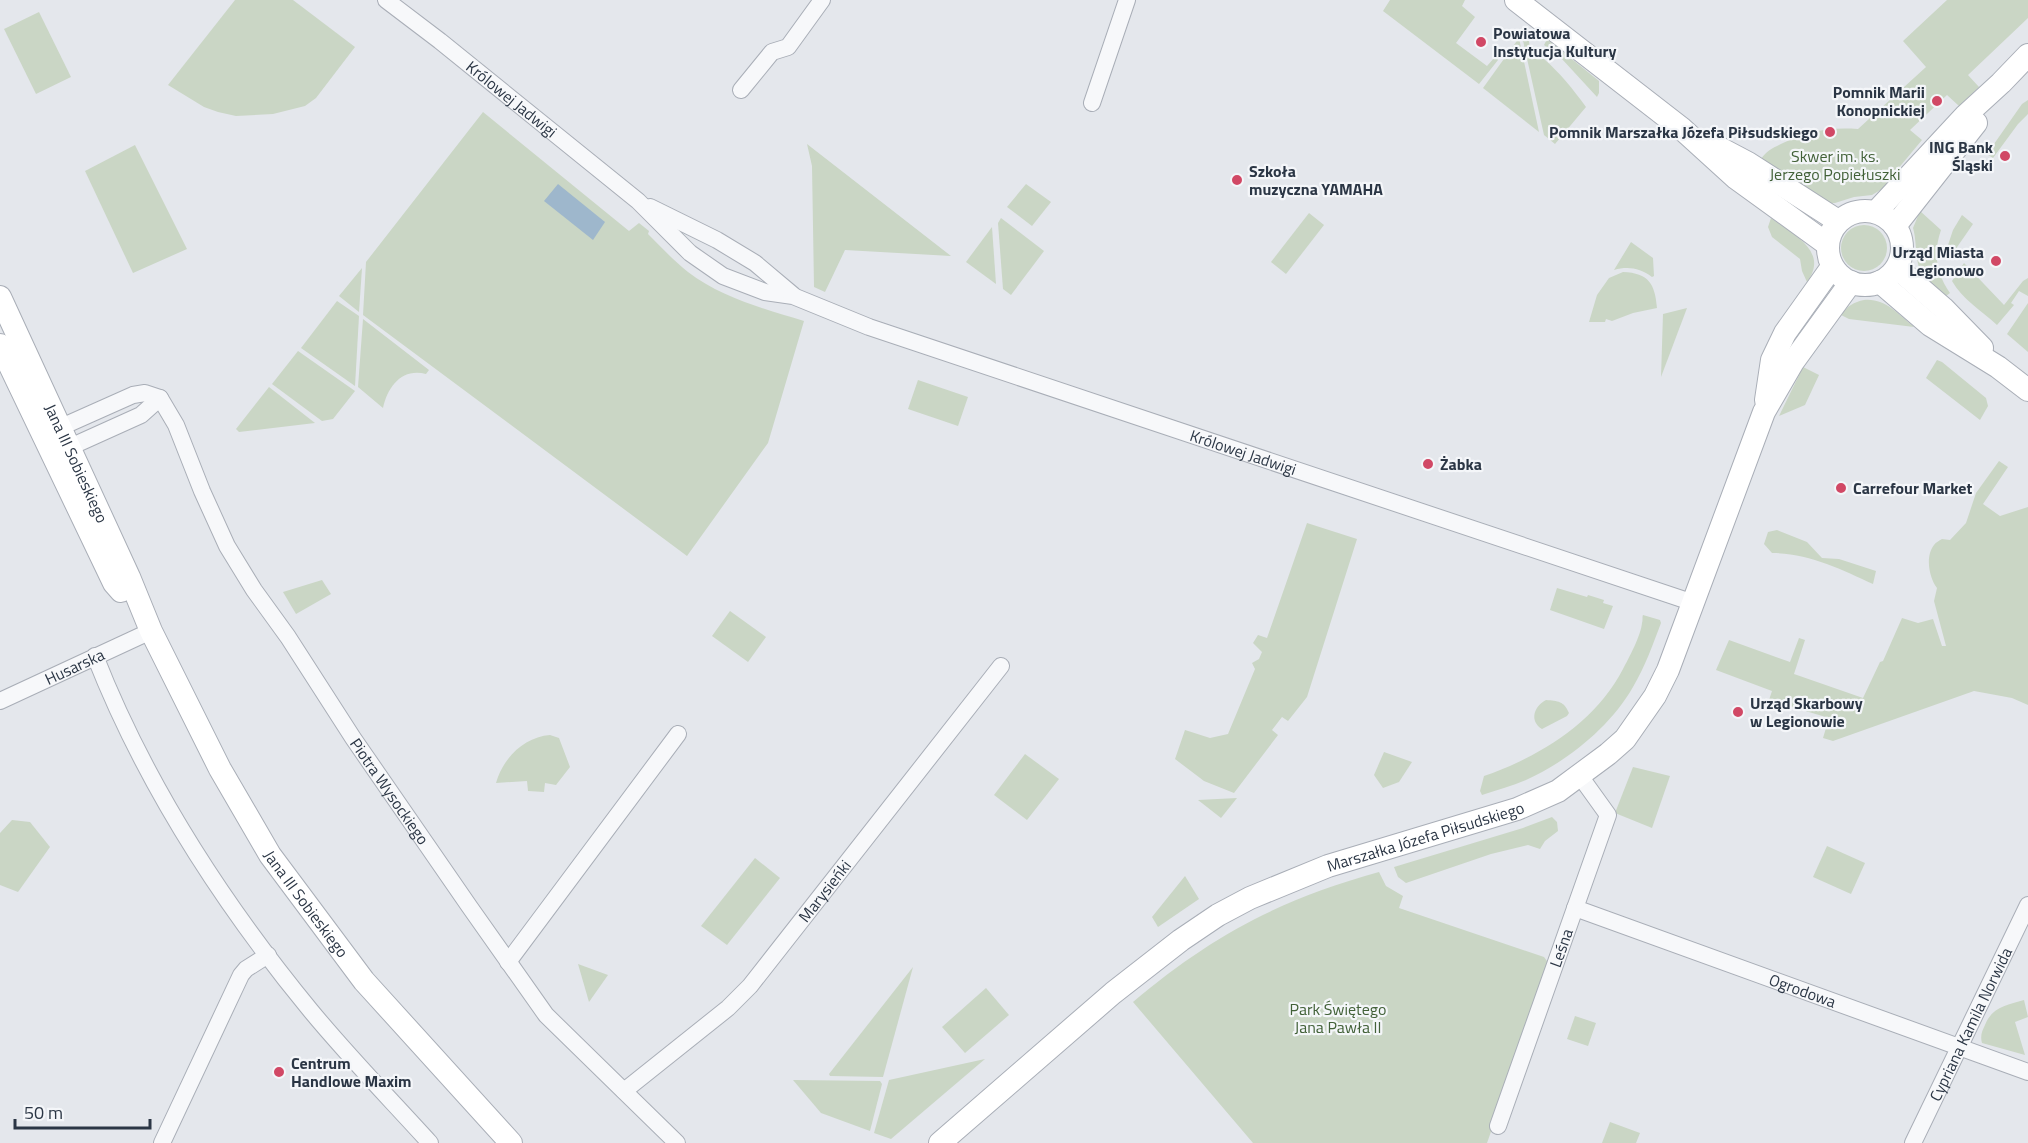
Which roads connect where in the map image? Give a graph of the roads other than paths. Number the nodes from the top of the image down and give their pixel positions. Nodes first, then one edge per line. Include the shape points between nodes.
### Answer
1 (386, 0) edge
2 (822, 0) edge
3 (1127, 0) edge
4 (1516, 0) edge
5 (2028, 55) edge
6 (2001, 83) junction
7 (741, 90) dead end
8 (1092, 104) dead end
9 (1681, 128) junction
10 (638, 201) junction
11 (1876, 212) junction
12 (1838, 221) junction
13 (1895, 226) junction
14 (1827, 244) junction
15 (1832, 267) junction
16 (1888, 275) junction
17 (1851, 282) junction
18 (793, 296) junction
19 (0, 297) edge
20 (0, 345) edge
21 (2028, 390) edge
22 (1764, 412) junction
23 (57, 441) junction
24 (1694, 603) junction
25 (151, 631) junction
26 (95, 656) junction
27 (1001, 666) dead end
28 (0, 701) edge
29 (678, 734) dead end
30 (1580, 776) junction
31 (2028, 905) edge
32 (1575, 908) junction
33 (267, 955) junction
34 (508, 962) junction
35 (1959, 1047) junction
36 (2028, 1072) edge
37 (624, 1091) junction
38 (1498, 1126) dead end
39 (162, 1143) edge
40 (430, 1143) edge
41 (511, 1143) edge
42 (677, 1143) edge
43 (940, 1143) edge
44 (1913, 1143) edge

1 - 10 street, Królowej Jadwigi
2 - 7 street via 788,47 772,52
3 - 8 street
4 - 9 street
5 - 6 street
6 - 11 street via 1965,115
6 - 13 street via 1975,125
9 - 12 street via 1748,163
9 - 14 street via 1736,178
10 - 18 street, Królowej Jadwigi via 755,263
10 - 18 street, Królowej Jadwigi via 690,253 723,276 765,292
11 - 12 street via 1864,210
11 - 13 street
12 - 14 street
13 - 16 street via 1902,250
14 - 15 street
15 - 17 street
15 - 22 street, Marszałka Józefa Piłsudskiego via 1785,333 1772,360
16 - 17 street via 1866,285
16 - 21 street via 1943,308 1998,367
17 - 22 street, Marszałka Józefa Piłsudskiego via 1793,362
18 - 24 street, Królowej Jadwigi via 868,327
19 - 23 street, Jana III Sobieskiego
20 - 23 street, Jana III Sobieskiego
22 - 24 street, Marszałka Józefa Piłsudskiego
23 - 25 street, Jana III Sobieskiego via 129,577
23 - 34 street, Piotra Wysockiego via 141,415 160,398 176,425 227,546 254,590
24 - 30 street, Marszałka Józefa Piłsudskiego via 1650,704 1625,739
25 - 26 street, Husarska
25 - 41 street, Jana III Sobieskiego via 220,769 270,855 364,981
26 - 28 street, Husarska
26 - 33 street via 158,791
27 - 37 street, Marysieńki via 750,986
29 - 34 street
30 - 32 street, Leśna via 1608,815
30 - 43 street, Marszałka Józefa Piłsudskiego via 1558,791 1517,809 1328,866 1218,915 1113,993
31 - 35 street, Cypriana Kamila Norwida
32 - 35 street, Ogrodowa
32 - 38 street, Leśna
33 - 39 street via 242,975
33 - 40 street via 313,1013
34 - 37 street, Piotra Wysockiego via 546,1015
35 - 36 street, Ogrodowa
35 - 44 street, Cypriana Kamila Norwida
37 - 42 street, Piotra Wysockiego

